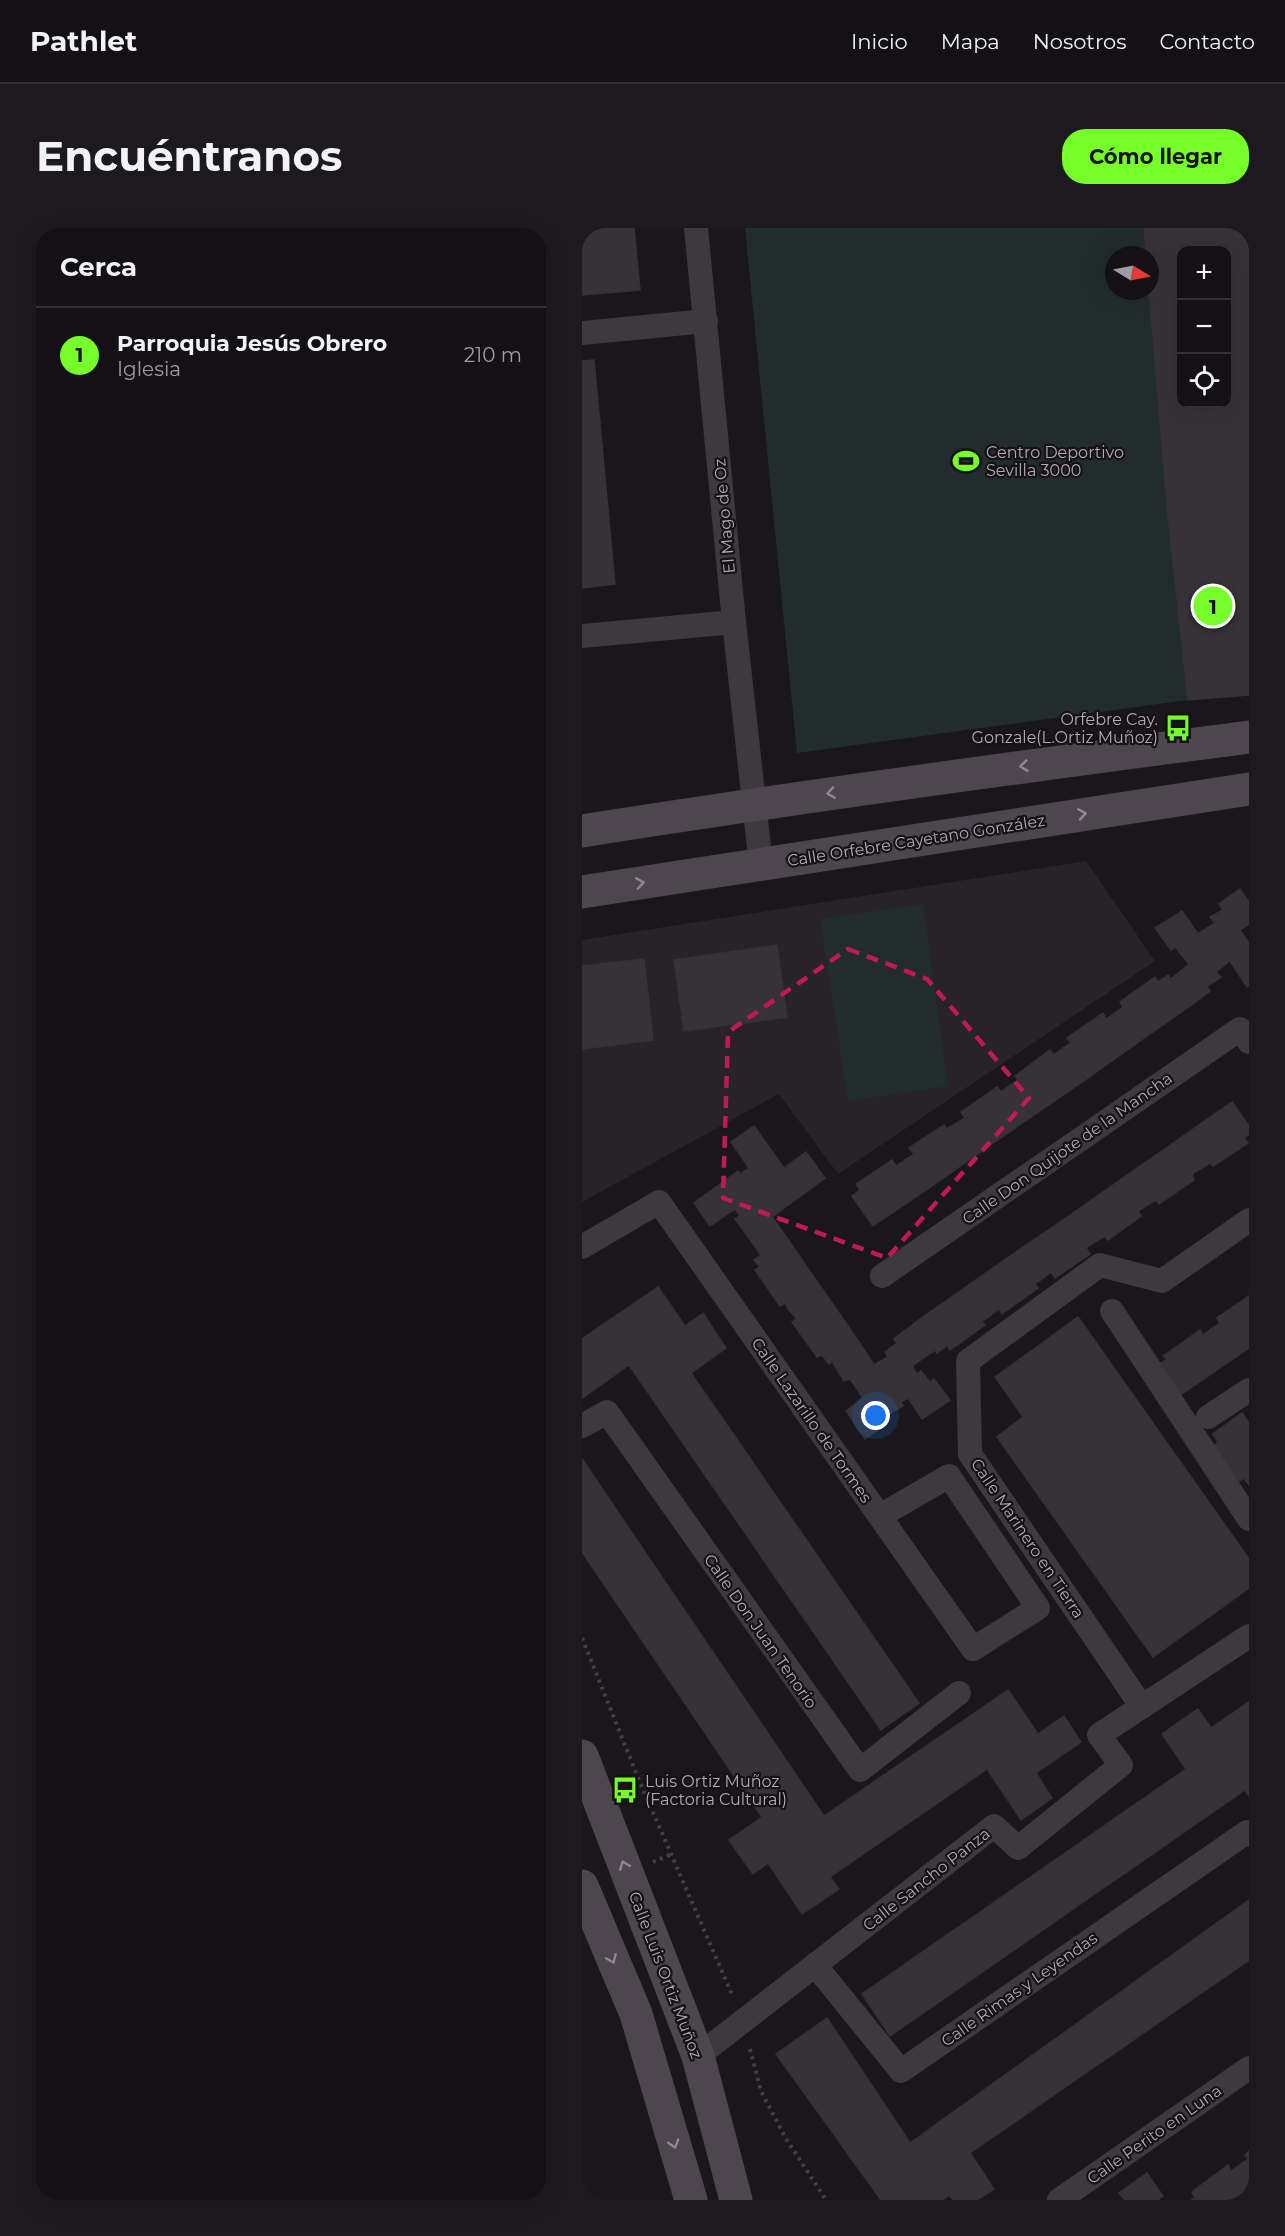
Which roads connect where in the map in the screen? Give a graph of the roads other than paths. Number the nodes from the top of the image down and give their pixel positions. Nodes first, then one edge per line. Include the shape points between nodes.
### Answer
1 (696, 228) edge
2 (706, 321) junction
3 (582, 333) edge
4 (734, 622) junction
5 (582, 636) edge
6 (1249, 737) edge
7 (1249, 789) edge
8 (754, 804) junction
9 (582, 831) edge
10 (761, 865) junction
11 (582, 892) edge
12 (1249, 1042) edge
13 (1249, 1220) edge
14 (582, 1247) edge
15 (882, 1276) dead end
16 (1112, 1311) dead end
17 (1249, 1390) edge
18 (1208, 1417) dead end
19 (582, 1426) edge
20 (880, 1516) junction
21 (1249, 1519) edge
22 (1249, 1636) edge
23 (959, 1694) dead end
24 (1142, 1707) junction
25 (582, 1756) edge
26 (1249, 1835) edge
27 (582, 1886) edge
28 (590, 1932) edge
29 (815, 1965) junction
30 (698, 2056) junction
31 (1249, 2068) edge
32 (691, 2200) edge
33 (736, 2200) edge
34 (1059, 2200) edge

1 - 2 street, El Mago de Oz
2 - 3 street
2 - 4 street, El Mago de Oz
4 - 5 street
4 - 8 street, El Mago de Oz
6 -> 8 street
10 -> 7 street, Calle Orfebre Cayetano González
8 - 9 street
8 - 10 street, El Mago de Oz
11 -> 10 street, Calle Orfebre Cayetano González
12 - 15 street, Calle Don Quijote de la Mancha via 1240,1029
13 - 24 street, Calle Marinero en Tierra via 1162,1281 1100,1265 968,1361 970,1454
14 - 20 street, Calle Lazarillo de Tormes via 659,1202
16 - 21 street
17 - 18 street
19 - 23 street, Calle Don Juan Tenorio via 607,1412 860,1770
20 - 20 street, Calle Lazarillo de Tormes via 973,1649 1038,1608 949,1476
22 - 24 street, Calle Sancho Panza
24 - 29 street, Calle Sancho Panza via 1099,1735 1121,1765 1018,1848 994,1826
30 -> 25 street, Calle Luis Ortiz Muñoz
26 - 29 street, Calle Rimas y Leyendas via 1247,1832 901,2071
27 - 28 street
28 -> 32 street via 636,2014
29 - 30 street, Calle Sancho Panza
30 - 33 street, Calle Luis Ortiz Muñoz
31 - 34 street, Calle Perito en Luna

